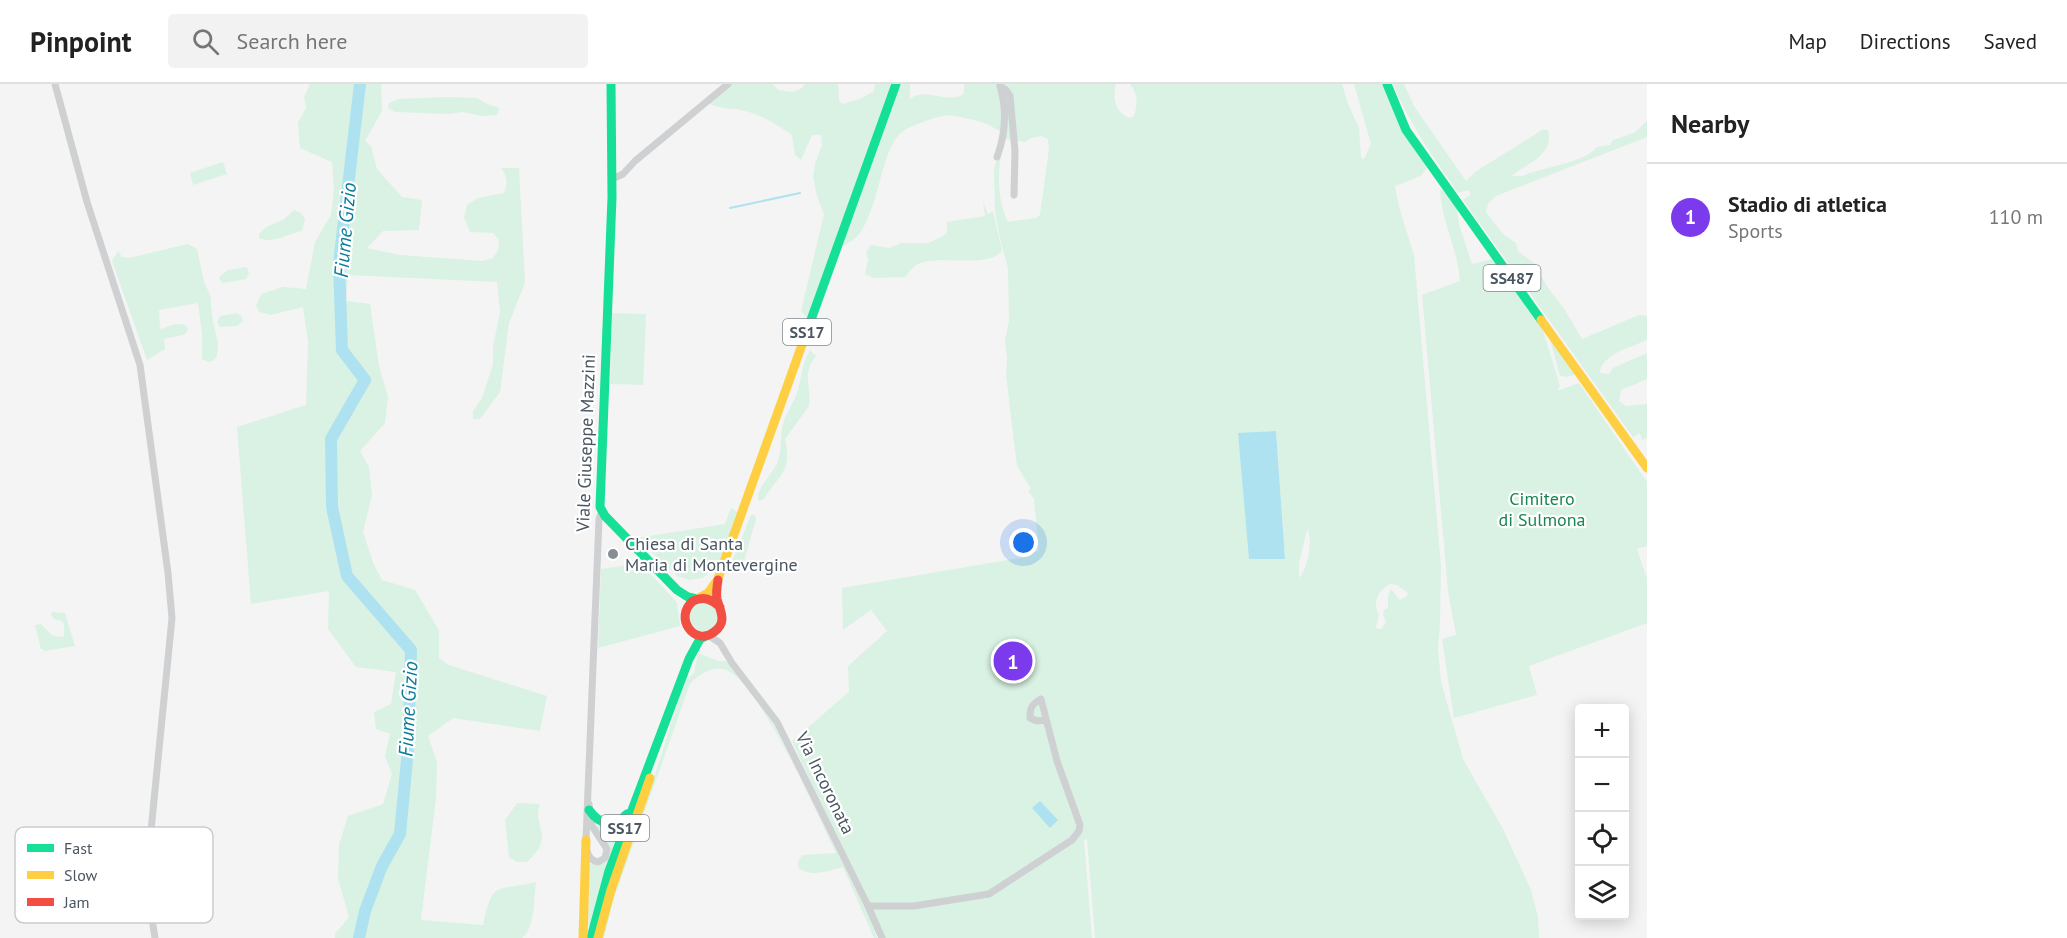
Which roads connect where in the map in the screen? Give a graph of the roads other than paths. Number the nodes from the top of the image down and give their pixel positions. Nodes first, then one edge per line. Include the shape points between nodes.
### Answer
1 (55, 84) edge
2 (611, 84) edge
3 (728, 84) edge
4 (896, 84) edge
5 (1387, 84) edge
6 (999, 85) edge
7 (997, 157) dead end
8 (612, 180) junction
9 (1014, 195) dead end
10 (1647, 468) edge
11 (602, 510) junction
12 (613, 524) junction
13 (599, 534) junction
14 (718, 579) junction
15 (677, 590) junction
16 (698, 598) junction
17 (720, 608) junction
18 (684, 614) junction
19 (720, 626) junction
20 (689, 630) junction
21 (707, 636) junction
22 (725, 651) junction
23 (692, 653) junction
24 (667, 720) junction
25 (1046, 720) dead end
26 (589, 807) junction
27 (632, 809) junction
28 (151, 827) edge
29 (586, 840) junction
30 (868, 906) junction
31 (153, 923) edge
32 (155, 938) edge
33 (583, 938) edge
34 (591, 938) edge
35 (598, 938) edge
36 (882, 938) edge

1 - 28 street via 87,202 140,365 167,561 172,618
2 - 8 main road, Viale Giuseppe Mazzini
3 - 8 street
4 - 14 main road, SS17
5 - 10 main road, SS487 via 1406,130
6 - 7 street via 1005,120
6 - 9 street via 1010,96 1016,151
8 - 11 main road, Viale Giuseppe Mazzini
11 - 12 main road
11 - 13 street, Viale Giuseppe Mazzini
12 - 13 street
12 - 15 main road
13 - 26 street, Viale Giuseppe Mazzini
14 - 16 main road, SS17 via 708,593
14 - 17 main road, SS17
15 - 16 main road
15 - 18 main road
16 - 17 main road via 711,599
16 - 18 main road
17 - 19 main road
18 - 20 main road
19 - 21 main road
19 - 22 street, Via Incoronata
20 - 21 main road
20 - 23 main road, SS17
21 - 22 street, Via Incoronata via 718,640
21 - 23 main road, SS17 via 700,639
22 - 30 street, Via Incoronata via 773,716
23 - 24 main road, SS17
24 - 27 main road, SS17
24 - 35 main road, SS17
25 - 30 street via 1059,770 1080,825 1072,840 989,894 914,906
26 - 27 main road via 597,820 608,825 620,822
26 - 29 street, Viale Giuseppe Mazzini
26 - 29 street, Viale Giuseppe Mazzini via 592,826 606,847 604,859 597,862 591,858
27 - 34 main road, SS17 via 603,889
29 - 33 main road
30 - 36 street, Via Incoronata
31 - 32 street

